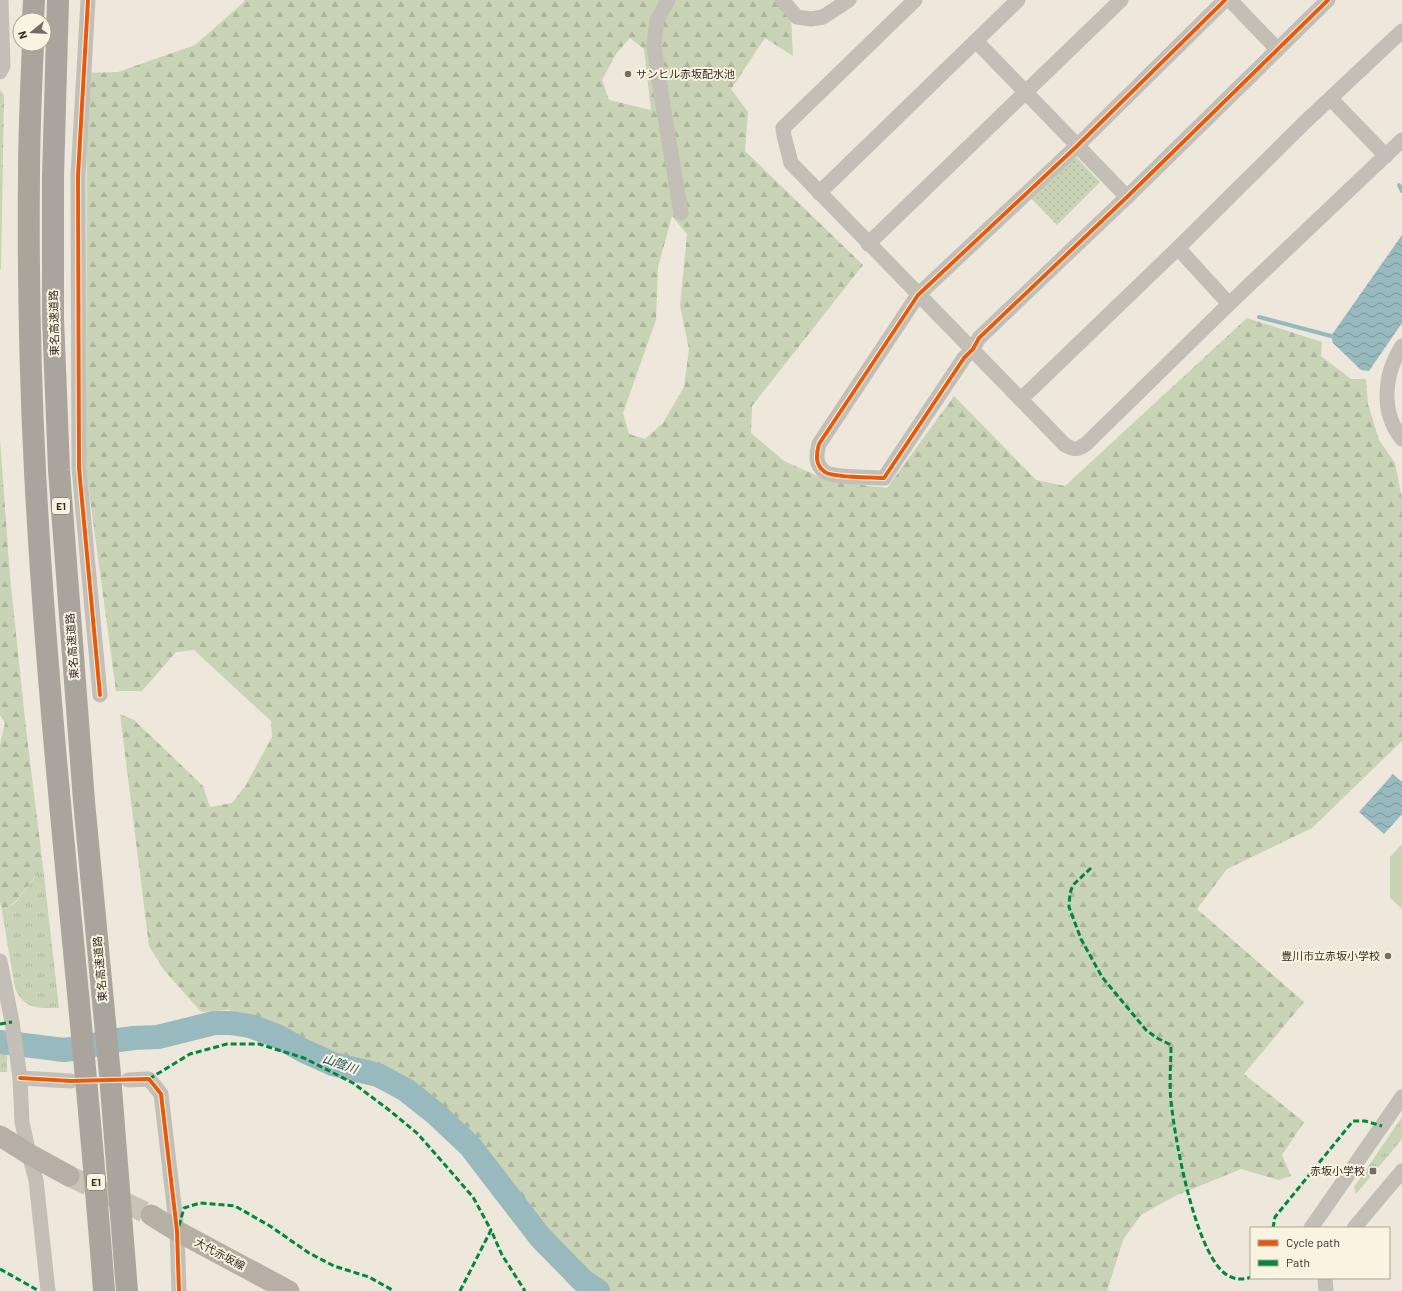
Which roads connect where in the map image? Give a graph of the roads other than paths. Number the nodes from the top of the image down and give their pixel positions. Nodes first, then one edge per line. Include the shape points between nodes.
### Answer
1 (1, 0) edge
2 (34, 0) edge
3 (58, 0) edge
4 (88, 0) edge
5 (668, 0) edge
6 (782, 0) edge
7 (849, 0) edge
8 (915, 0) edge
9 (1018, 0) edge
10 (1121, 0) edge
11 (1225, 0) edge
12 (1230, 0) edge
13 (1328, 0) edge
14 (33, 12) edge
15 (1402, 31) edge
16 (976, 41) junction
17 (1277, 49) junction
18 (33, 52) edge
19 (0, 72) edge
20 (1024, 92) junction
21 (1331, 99) junction
22 (1402, 140) edge
23 (1077, 146) junction
24 (1386, 156) junction
25 (819, 193) junction
26 (1127, 197) junction
27 (681, 213) dead end
28 (868, 244) junction
29 (1178, 248) junction
30 (918, 295) junction
31 (1229, 304) junction
32 (1402, 346) edge
33 (973, 349) junction
34 (1021, 399) junction
35 (1402, 439) edge
36 (100, 695) dead end
37 (0, 961) edge
38 (19, 1074) junction
39 (79, 1077) junction
40 (119, 1078) junction
41 (1402, 1097) edge
42 (0, 1136) edge
43 (29, 1154) junction
44 (1402, 1171) edge
45 (69, 1176) tunnel mouth
46 (151, 1215) tunnel mouth
47 (1312, 1227) edge
48 (1355, 1227) edge
49 (177, 1231) junction
50 (1325, 1279) edge
51 (48, 1291) edge
52 (104, 1291) edge
53 (127, 1291) edge
54 (179, 1291) edge
55 (289, 1291) edge
56 (1326, 1291) edge

1 - 19 street
2 - 14 highway
3 - 40 highway, 東名高速道路 / E1 via 53,295 59,470 83,793 104,1011
4 - 36 street via 78,176 79,468
5 - 27 street via 657,20 654,44
6 - 7 street via 797,16 811,19 822,17
8 - 25 street via 783,128 791,163
9 - 16 street
10 - 20 street
11 - 23 street
12 - 17 street
13 - 17 street
15 - 21 street
16 - 20 street
16 - 25 street
17 - 26 street
18 - 39 highway, E1 via 29,237 35,471 58,782 81,1014
20 - 23 street
20 - 28 street
21 - 24 street
21 - 29 street
22 - 24 street
23 - 26 street
23 - 30 street
24 - 31 street
25 - 28 street
26 - 33 street via 979,338
28 - 30 street
29 - 31 street
29 - 34 street
30 - 33 street
30 - 33 street via 819,444 817,460 826,473 884,478 964,358
31 - 34 street via 1079,449 1071,449 1065,445
32 - 35 street via 1392,366 1386,392 1392,421
33 - 34 street
37 - 38 street
38 - 39 street
38 - 43 street via 22,1122
39 - 52 highway, E1
40 - 49 street via 149,1079 161,1094
40 - 53 highway, 東名高速道路 / E1
41 - 47 street
42 - 43 main road
43 - 45 main road
43 - 51 street via 36,1180
44 - 48 street
46 - 49 main road, 大代赤坂線
49 - 54 street
49 - 55 main road, 大代赤坂線
50 - 56 street

